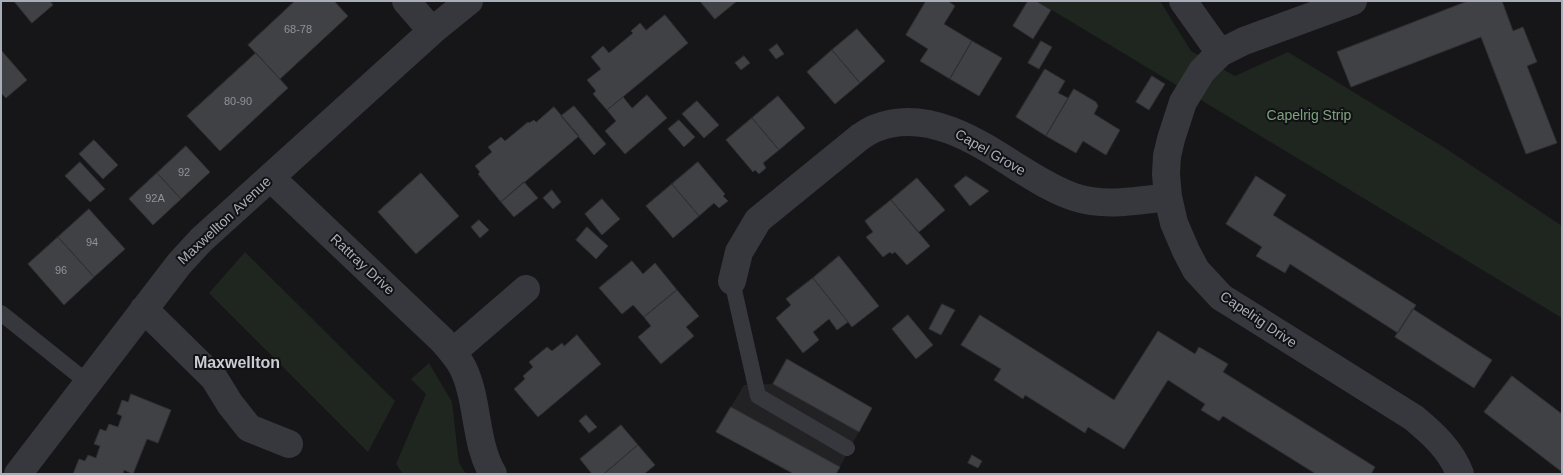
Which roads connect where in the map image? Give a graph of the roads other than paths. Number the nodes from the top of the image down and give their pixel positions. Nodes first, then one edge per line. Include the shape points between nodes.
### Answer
1 (406, 1) edge
2 (469, 1) edge
3 (1183, 1) edge
4 (1352, 1) edge
5 (432, 31) junction
6 (1220, 53) junction
7 (271, 178) junction
8 (1168, 197) junction
9 (732, 281) joint
10 (526, 289) dead end
11 (143, 310) junction
12 (1, 313) edge
13 (453, 352) junction
14 (87, 382) junction
15 (289, 444) dead end
16 (847, 448) dead end
17 (18, 474) edge
18 (493, 474) edge
19 (1460, 474) edge

1 - 5 street
2 - 5 street, Maxwellton Avenue
3 - 6 street
4 - 6 street, Capelrig Drive via 1270,30
5 - 7 street, Maxwellton Avenue
6 - 8 street, Capelrig Drive via 1202,71 1183,102 1167,156
7 - 11 street, Maxwellton Avenue via 200,240
7 - 13 street, Rattray Drive
8 - 9 street, Capel Grove via 1114,202 1075,198 954,130 914,122 895,123 860,137 758,220 739,252
8 - 19 street, Capelrig Drive via 1174,223 1186,251 1196,270 1214,291 1414,418 1444,447 1456,462
9 - 16 lane via 758,396
10 - 13 street
11 - 14 street, Maxwellton Avenue
11 - 15 street via 214,378 249,428
12 - 14 lane
13 - 18 street, Rattray Drive via 464,370 482,449
14 - 17 street, Maxwellton Avenue

